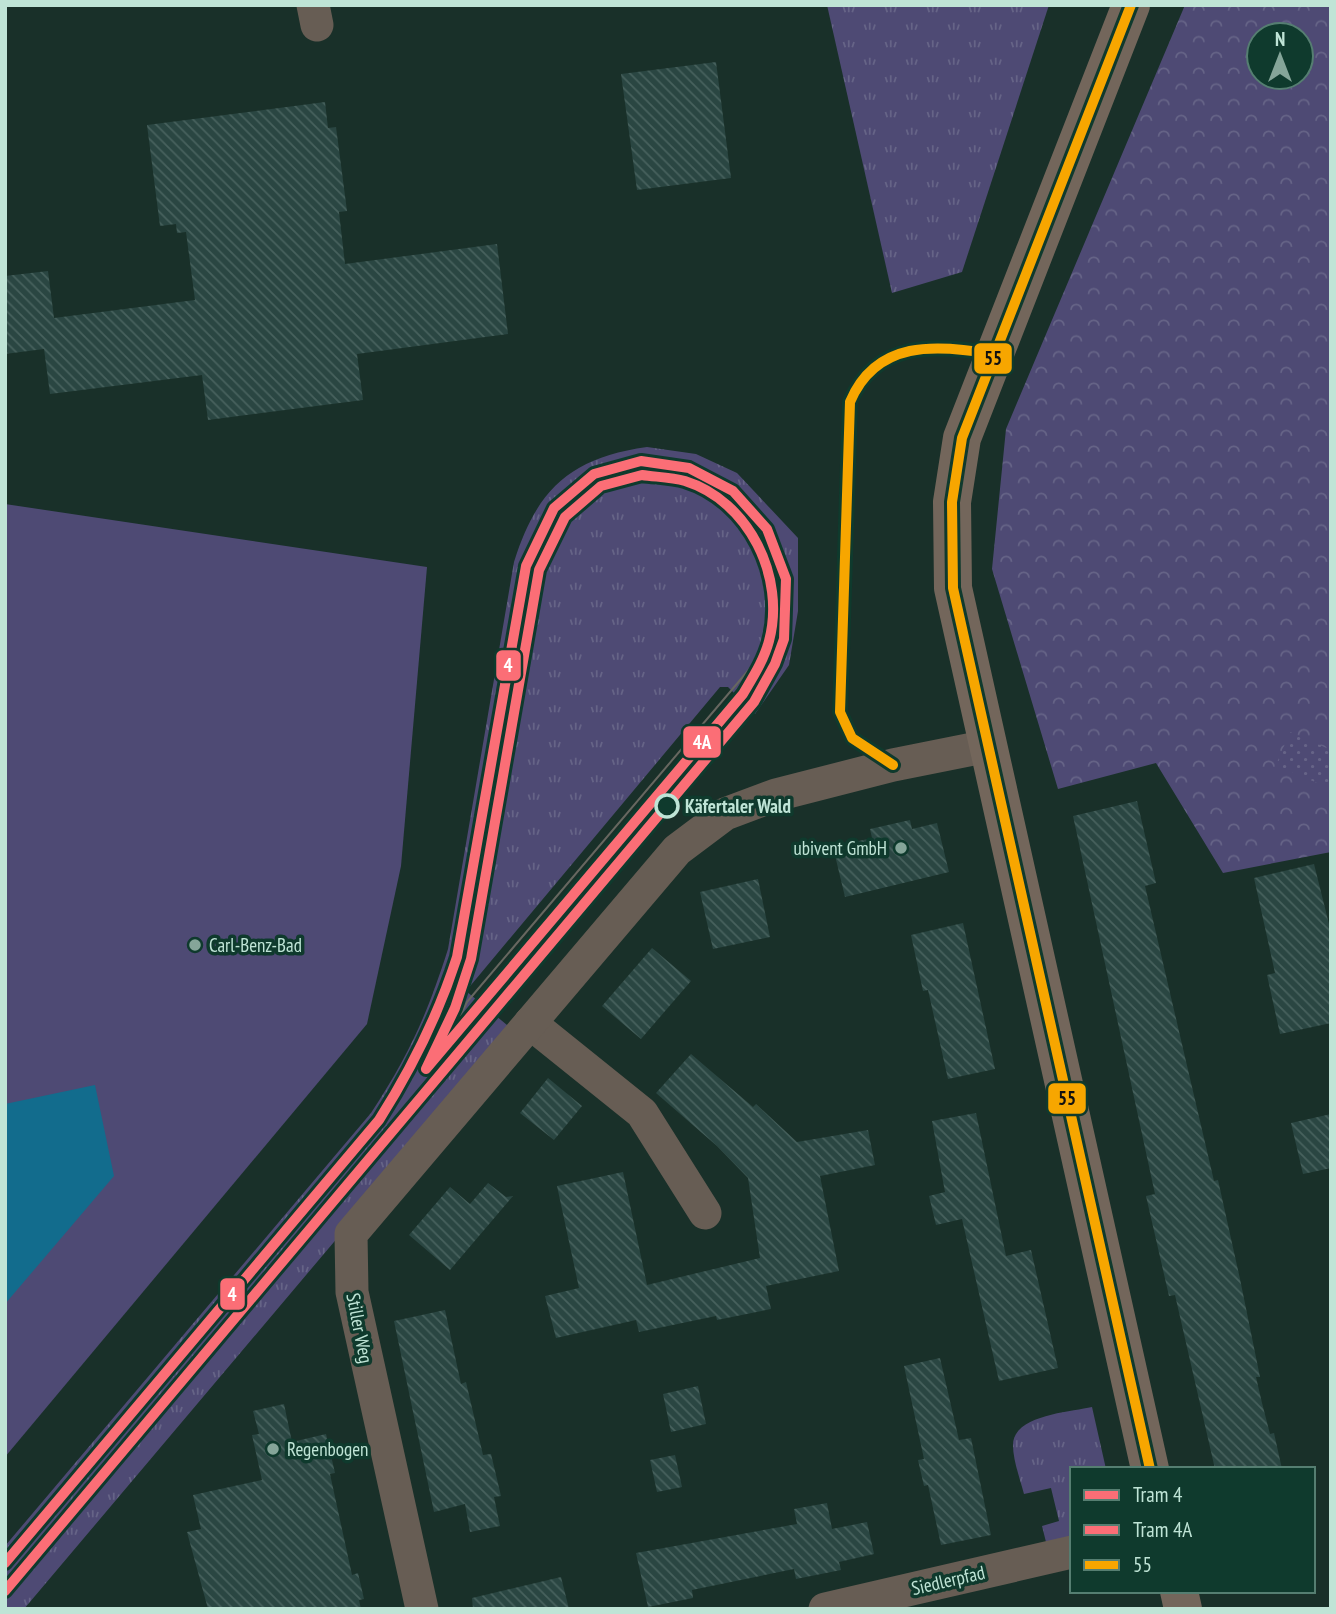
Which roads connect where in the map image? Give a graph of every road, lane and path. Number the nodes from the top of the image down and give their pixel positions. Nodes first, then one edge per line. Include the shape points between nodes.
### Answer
1 (1131, 5) edge
2 (988, 746) junction
3 (530, 1023) junction
4 (705, 1213) dead end
5 (1150, 1467) edge
6 (1070, 1552) edge
7 (422, 1609) edge
8 (825, 1609) edge

1 - 2 street via 962,438 952,502 953,588
2 - 3 street, Stiller Weg via 776,795 724,814 677,850
2 - 5 street
3 - 4 street via 642,1113
3 - 7 street, Stiller Weg via 351,1234 352,1292
6 - 8 street, Siedlerpfad

